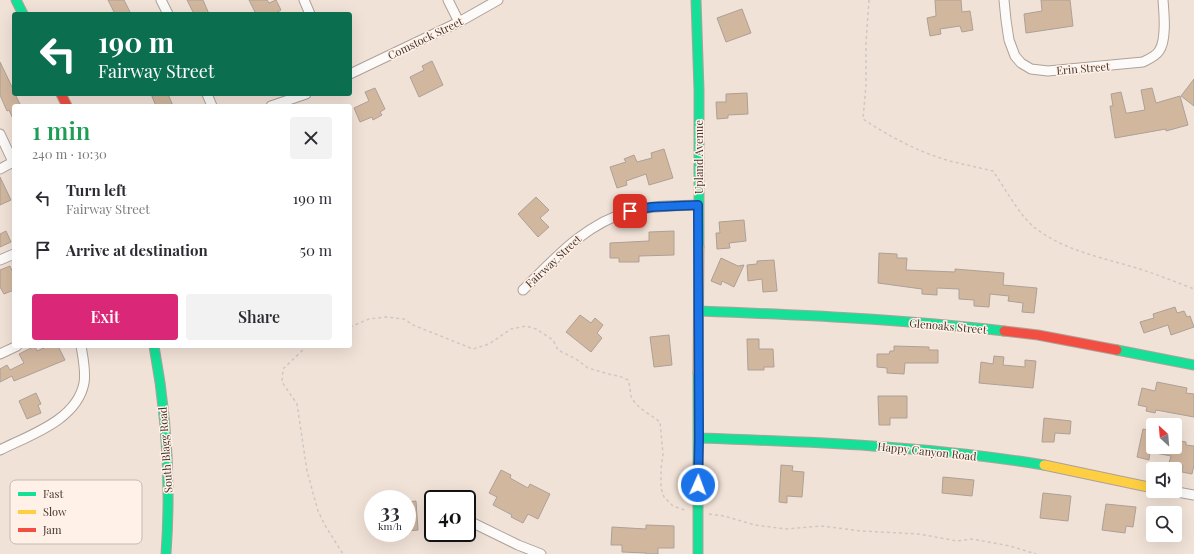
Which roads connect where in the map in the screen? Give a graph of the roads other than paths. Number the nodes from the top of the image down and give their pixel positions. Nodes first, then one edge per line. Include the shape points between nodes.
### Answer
1 (16, 0) edge
2 (161, 0) edge
3 (304, 0) edge
4 (448, 0) edge
5 (498, 0) edge
6 (696, 0) edge
7 (1004, 0) edge
8 (1163, 0) edge
9 (22, 12) edge
10 (167, 12) edge
11 (309, 12) edge
12 (459, 22) junction
13 (352, 73) edge
14 (300, 96) edge
15 (276, 104) edge
16 (0, 134) edge
17 (12, 159) edge
18 (12, 164) edge
19 (0, 169) edge
20 (698, 205) junction
21 (12, 255) edge
22 (0, 260) edge
23 (523, 290) dead end
24 (699, 311) junction
25 (13, 348) edge
26 (81, 348) edge
27 (154, 348) edge
28 (0, 354) edge
29 (1194, 365) edge
30 (699, 438) junction
31 (0, 450) edge
32 (1146, 486) edge
33 (1182, 493) edge
34 (1194, 495) edge
35 (476, 524) edge
36 (166, 554) edge
37 (541, 554) edge
38 (698, 554) edge

1 - 9 street
2 - 10 street
3 - 11 street
4 - 12 street
5 - 12 street, Comstock Street
6 - 20 street, Upland Avenue via 699,90
7 - 8 street, Erin Street via 1009,40 1016,56 1021,63 1031,69 1048,71 1143,62 1154,56 1160,50 1163,40
12 - 13 street, Comstock Street
14 - 15 street
16 - 17 street
18 - 19 street
20 - 23 street, Fairway Street via 652,207 630,211 600,223 579,236
20 - 24 street, Upland Avenue
21 - 22 street
24 - 29 street, Glenoaks Street via 815,315 969,327 1038,335
24 - 30 street, Upland Avenue
25 - 28 street
26 - 31 street via 84,384 74,405 63,416
27 - 36 street, South Blagg Road via 165,427 168,488
30 - 32 street, Happy Canyon Road via 911,449 1020,461
30 - 38 street, Upland Avenue via 693,512
33 - 34 street
35 - 37 street

